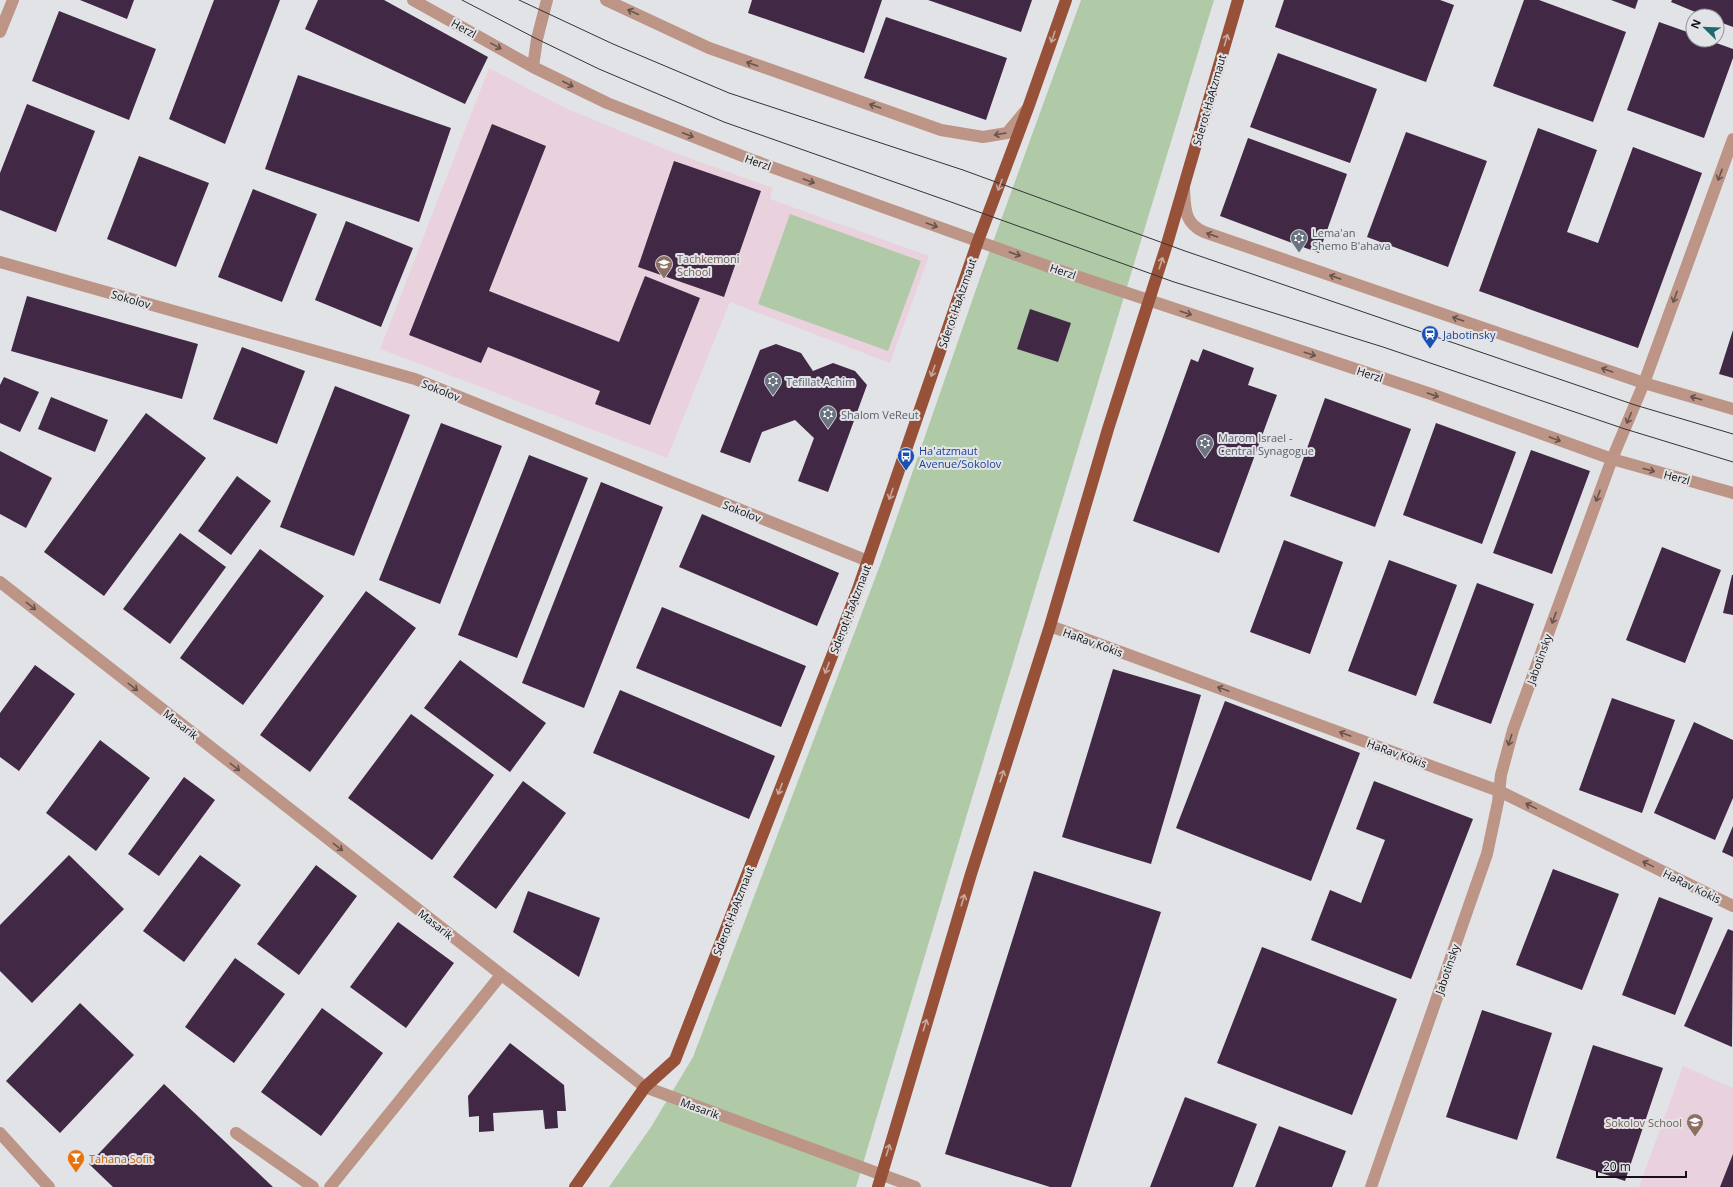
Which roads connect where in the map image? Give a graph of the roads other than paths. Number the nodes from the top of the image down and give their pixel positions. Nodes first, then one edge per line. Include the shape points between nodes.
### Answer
1 (13, 0) edge
2 (413, 0) edge
3 (547, 0) edge
4 (606, 0) edge
5 (1066, 0) edge
6 (1238, 0) edge
7 (0, 32) edge
8 (533, 67) junction
9 (1028, 108) junction
10 (1733, 139) edge
11 (1184, 185) junction
12 (978, 241) junction
13 (0, 262) edge
14 (1149, 300) junction
15 (1644, 383) junction
16 (1733, 409) edge
17 (1612, 459) junction
18 (1733, 493) edge
19 (868, 561) junction
20 (0, 582) edge
21 (1050, 626) junction
22 (1499, 791) junction
23 (1733, 906) edge
24 (502, 975) junction
25 (645, 1088) junction
26 (0, 1133) edge
27 (236, 1133) dead end
28 (881, 1175) junction
29 (49, 1187) edge
30 (313, 1187) edge
31 (330, 1187) edge
32 (575, 1187) edge
33 (878, 1187) edge
34 (915, 1187) edge
35 (1371, 1187) edge

1 - 7 street
2 -> 8 street, Herzl
3 - 8 street via 536,39
9 -> 4 street via 1007,132 983,137 941,130 709,48
5 -> 9 main road, Sderot HaAtzmaut
11 -> 6 main road, Sderot HaAtzmaut
8 -> 12 street, Herzl via 607,103 755,161
9 -> 12 main road, Sderot HaAtzmaut
10 -> 15 street, Jabotinsky
14 -> 11 main road, Sderot HaAtzmaut
15 -> 11 street via 1204,232 1188,220
12 -> 14 street, Herzl
12 -> 19 main road, Sderot HaAtzmaut
13 - 19 street, Sokolov via 415,379
14 -> 17 street, Herzl via 1431,394
14 - 21 main road, Sderot HaAtzmaut
16 -> 15 street
15 -> 17 street, Jabotinsky
17 -> 18 street, Herzl
17 -> 22 street, Jabotinsky via 1513,730
19 -> 25 main road, Sderot HaAtzmaut via 675,1060
20 -> 24 street, Masarik
22 -> 21 street, HaRav Kokis
28 -> 21 main road, Sderot HaAtzmaut via 971,874
23 -> 22 street, HaRav Kokis
22 - 35 street, Jabotinsky via 1487,854
24 - 25 street, Masarik
24 - 31 street
25 - 28 street, Masarik
25 - 32 main road, Sderot HaAtzmaut
26 - 29 street
27 - 30 street
28 - 33 main road, Sderot HaAtzmaut
28 - 34 street, Masarik

